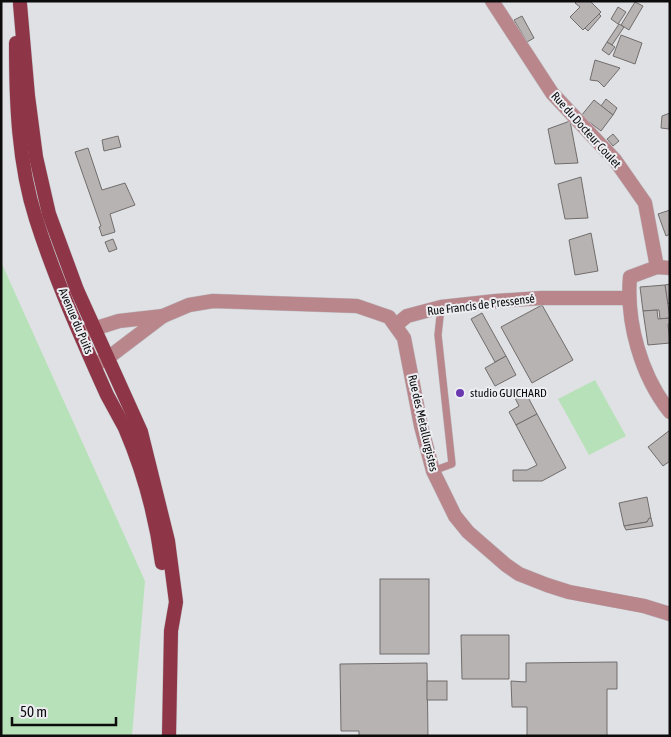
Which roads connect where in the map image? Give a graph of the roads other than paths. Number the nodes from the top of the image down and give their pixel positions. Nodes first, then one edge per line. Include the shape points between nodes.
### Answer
1 (492, 1) edge
2 (20, 3) edge
3 (664, 267) edge
4 (628, 298) junction
5 (440, 307) junction
6 (163, 316) junction
7 (396, 325) junction
8 (94, 327) junction
9 (81, 333) junction
10 (108, 357) junction
11 (94, 365) junction
12 (665, 396) edge
13 (670, 412) edge
14 (434, 471) junction
15 (670, 614) edge
16 (171, 631) junction
17 (169, 736) edge

1 - 3 street, Rue du Docteur Coulet via 552,93 615,160 645,203
2 - 8 main road, Avenue du Puits via 36,157 49,214
2 - 9 main road, Avenue du Puits via 16,36 16,96 28,187 61,288
3 - 4 street via 630,277
4 - 5 street, Rue Francis de Pressensé via 541,298
4 - 12 street via 634,338
5 - 7 street, Rue Francis de Pressensé via 407,316
5 - 14 lane via 438,335 452,464
6 - 7 street via 189,305 236,300 357,306 389,317
6 - 8 street
6 - 10 street
7 - 14 street, Rue des Metallurgistes via 406,347 421,426
8 - 9 street
8 - 10 main road, Avenue du Puits
9 - 11 main road, Avenue du Puits
10 - 11 street
10 - 16 main road, Avenue du Puits via 141,432 160,504 176,602
11 - 16 main road, Avenue du Puits via 125,429 149,500 162,560
12 - 13 street
14 - 15 street, Rue des Metallurgistes via 455,516 468,532 519,574 569,592
16 - 17 main road, Avenue du Puits

